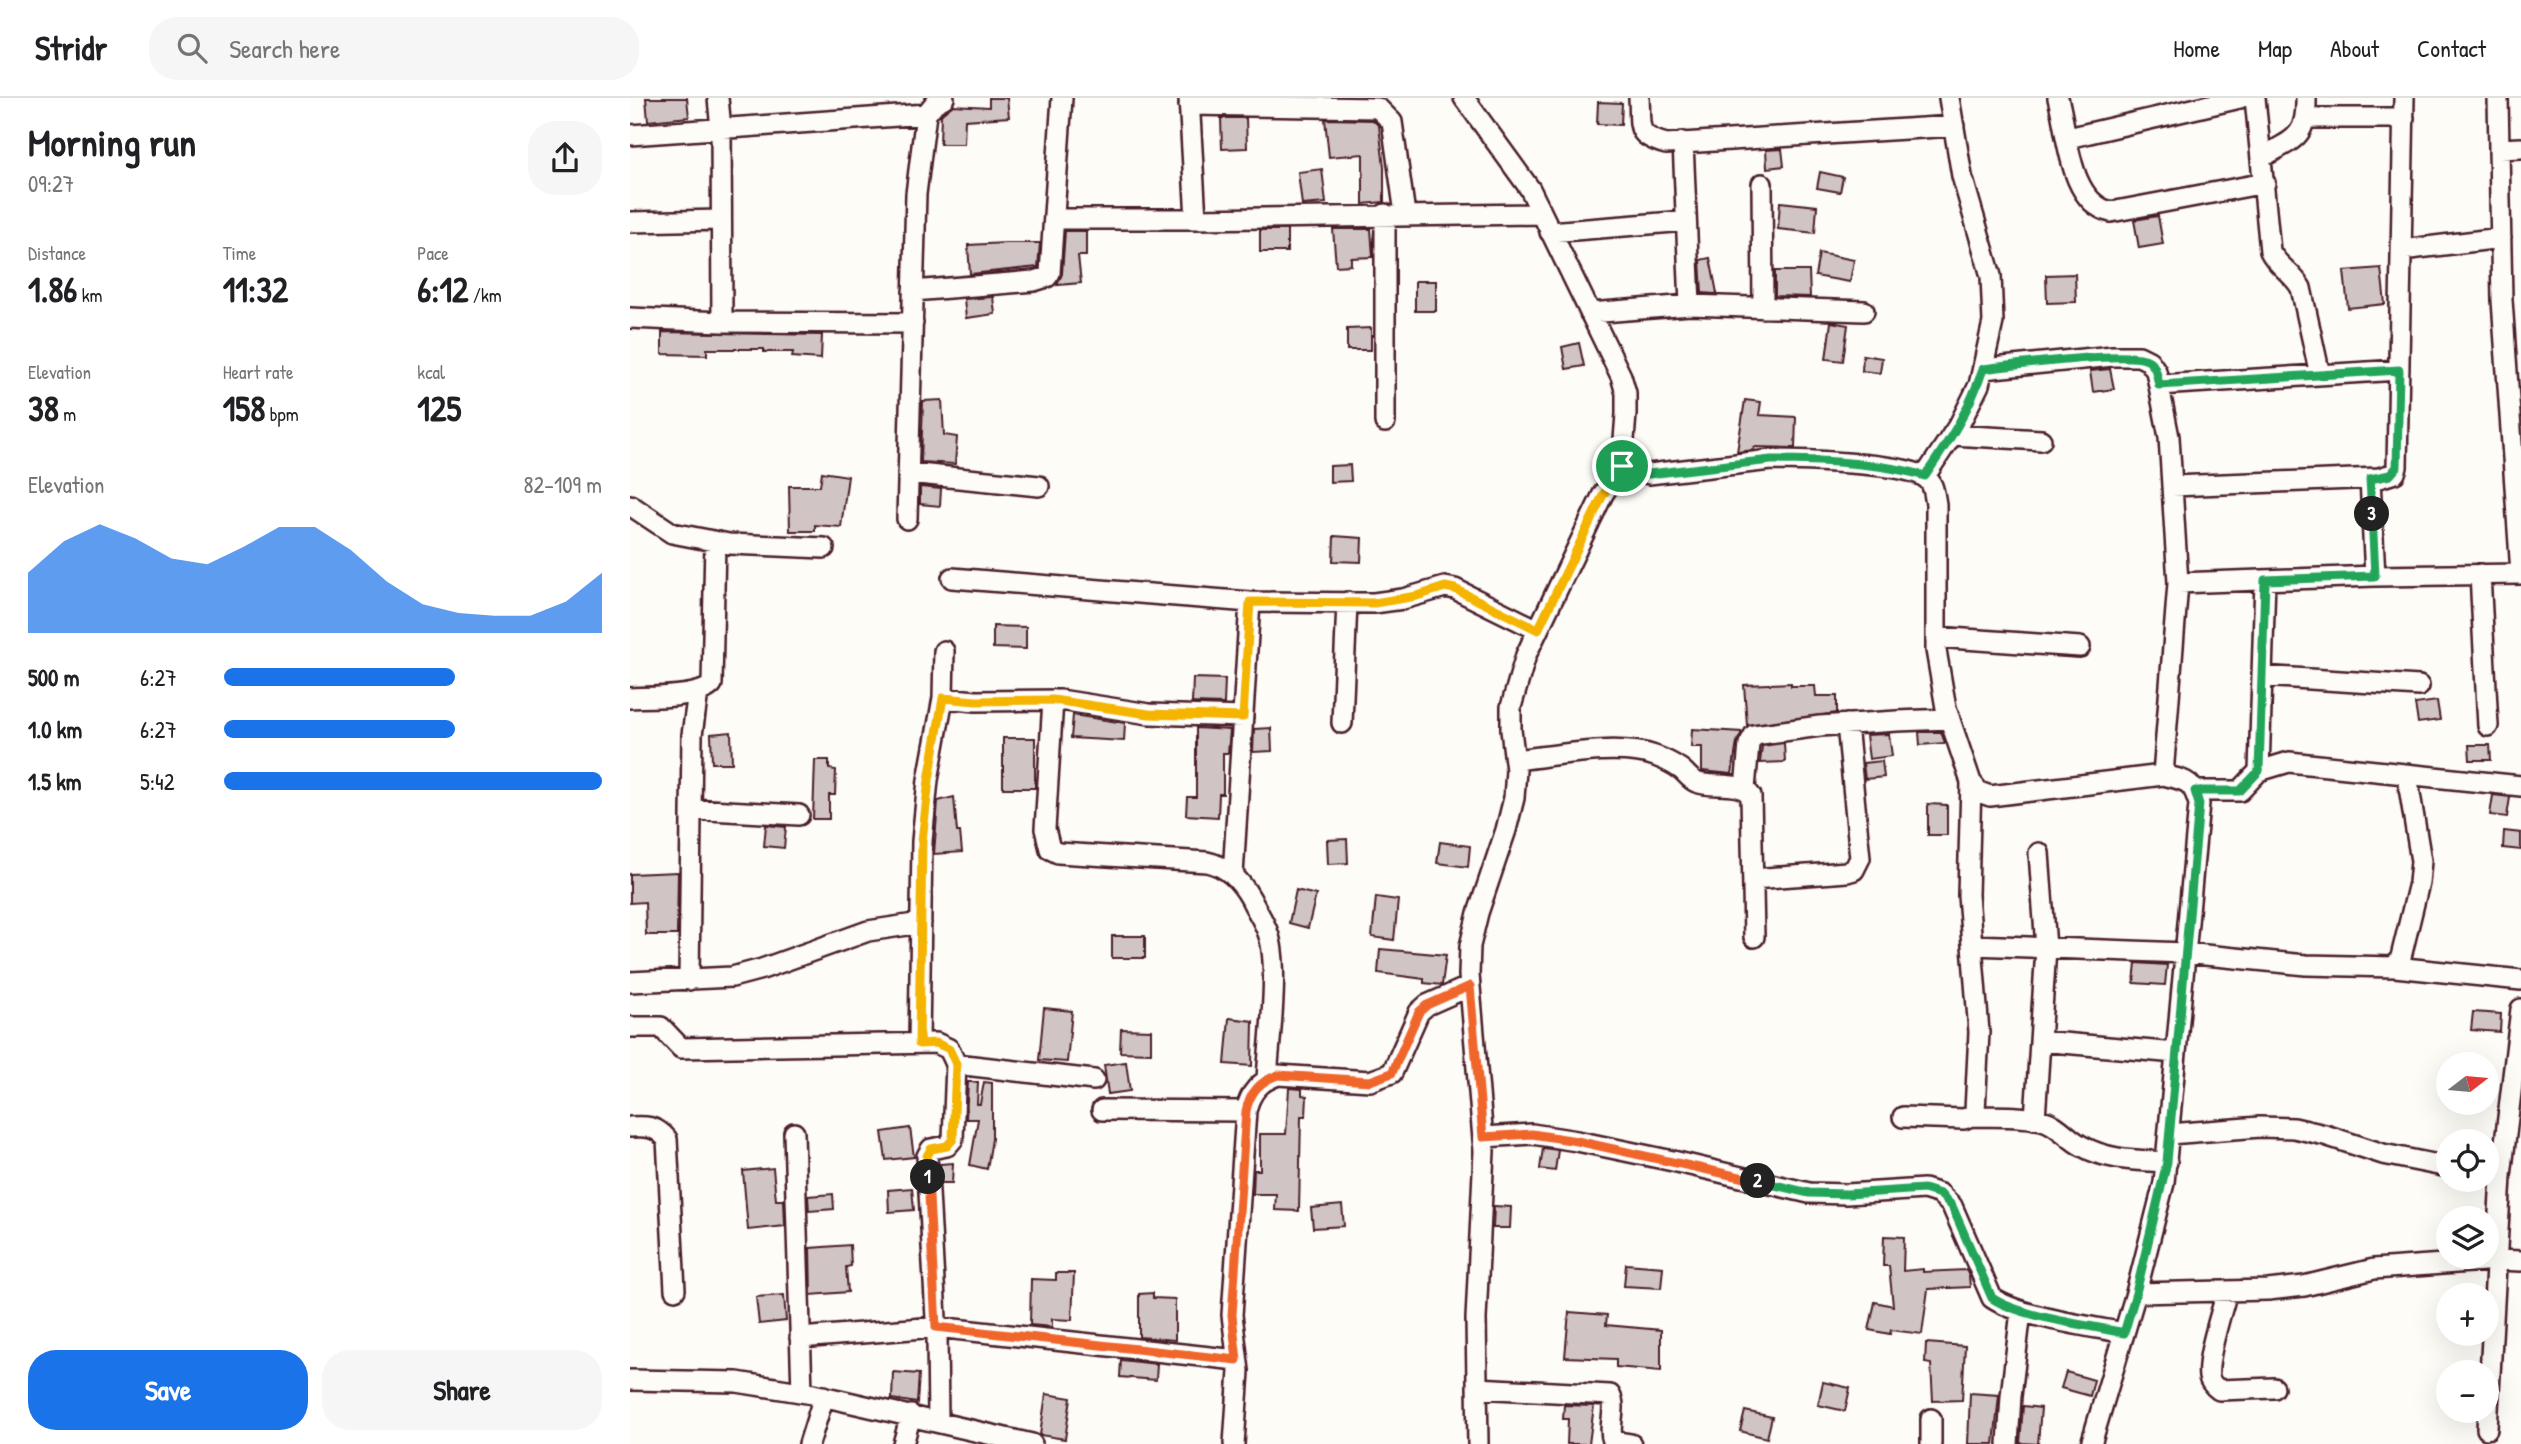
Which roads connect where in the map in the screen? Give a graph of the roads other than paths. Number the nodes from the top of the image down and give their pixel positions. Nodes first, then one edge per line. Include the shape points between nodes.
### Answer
1 (718, 98) edge
2 (944, 98) edge
3 (1062, 98) edge
4 (1639, 98) edge
5 (1949, 98) edge
6 (2058, 98) edge
7 (2240, 98) edge
8 (2255, 98) edge
9 (2404, 98) edge
10 (2498, 98) edge
11 (1189, 101) edge
12 (1471, 102) edge
13 (2306, 108) edge
14 (926, 114) junction
15 (2404, 118) junction
16 (1954, 126) junction
17 (721, 128) junction
18 (630, 135) edge
19 (2067, 138) junction
20 (1683, 142) junction
21 (2521, 148) edge
22 (2499, 149) junction
23 (2262, 157) junction
24 (2264, 183) junction
25 (1762, 184) dead end
26 (1395, 214) junction
27 (1054, 219) junction
28 (1196, 219) junction
29 (721, 220) junction
30 (1686, 221) junction
31 (630, 222) edge
32 (1546, 223) junction
33 (2508, 248) edge
34 (2402, 250) junction
35 (913, 291) junction
36 (1690, 305) junction
37 (1763, 307) junction
38 (1864, 311) dead end
39 (1590, 313) junction
40 (630, 318) edge
41 (722, 322) junction
42 (912, 323) junction
43 (1983, 369) junction
44 (2399, 370) junction
45 (2320, 375) junction
46 (2159, 385) junction
47 (1385, 422) dead end
48 (1952, 435) junction
49 (2041, 440) dead end
50 (1622, 466) junction
51 (908, 473) junction
52 (1925, 476) junction
53 (2370, 479) junction
54 (1039, 486) dead end
55 (2172, 486) junction
56 (630, 505) edge
57 (907, 519) dead end
58 (715, 542) junction
59 (824, 548) dead end
60 (2521, 573) edge
61 (2480, 574) junction
62 (2375, 576) junction
63 (952, 578) dead end
64 (2265, 580) junction
65 (2178, 583) junction
66 (1250, 602) junction
67 (1347, 603) junction
68 (1538, 630) junction
69 (1936, 637) junction
70 (2080, 647) dead end
71 (944, 651) dead end
72 (2262, 676) junction
73 (2418, 686) dead end
74 (698, 692) junction
75 (630, 698) edge
76 (943, 698) junction
77 (1053, 700) junction
78 (1243, 717) junction
79 (1950, 719) junction
80 (1342, 723) dead end
81 (1847, 724) junction
82 (2488, 726) dead end
83 (1515, 760) junction
84 (2259, 771) junction
85 (2163, 775) junction
86 (2407, 775) junction
87 (1971, 782) junction
88 (2521, 786) edge
89 (1745, 789) junction
90 (2195, 791) junction
91 (691, 809) junction
92 (799, 815) dead end
93 (2039, 853) dead end
94 (1233, 875) junction
95 (1753, 879) junction
96 (921, 923) junction
97 (1754, 937) dead end
98 (1973, 945) junction
99 (2046, 948) junction
100 (2185, 954) junction
101 (2395, 967) junction
102 (689, 980) junction
103 (2521, 980) edge
104 (630, 982) edge
105 (1470, 986) junction
106 (2521, 1009) edge
107 (630, 1027) edge
108 (2040, 1041) junction
109 (919, 1044) junction
110 (2176, 1053) junction
111 (956, 1064) junction
112 (1267, 1079) junction
113 (1094, 1080) dead end
114 (1102, 1110) dead end
115 (1246, 1111) junction
116 (1972, 1116) junction
117 (1903, 1117) dead end
118 (2035, 1119) junction
119 (630, 1127) edge
120 (794, 1133) dead end
121 (2169, 1134) junction
122 (1483, 1137) junction
123 (2513, 1150) edge
124 (2167, 1162) junction
125 (2436, 1165) edge
126 (2499, 1168) edge
127 (2499, 1260) edge
128 (2521, 1261) edge
129 (2436, 1264) edge
130 (2497, 1269) edge
131 (675, 1290) dead end
132 (2227, 1291) junction
133 (2136, 1293) junction
134 (2021, 1311) junction
135 (936, 1327) junction
136 (2124, 1333) junction
137 (800, 1338) junction
138 (1237, 1360) junction
139 (630, 1380) edge
140 (1477, 1388) junction
141 (2274, 1388) dead end
142 (802, 1392) junction
143 (824, 1396) junction
144 (911, 1415) junction
145 (1931, 1419) dead end
146 (938, 1421) junction
147 (2487, 1429) dead end
148 (809, 1444) edge
149 (903, 1444) edge
150 (1032, 1444) edge
151 (1234, 1444) edge
152 (1478, 1444) edge
153 (1631, 1444) edge
154 (1931, 1444) edge
155 (2008, 1444) edge
156 (2091, 1444) edge

1 - 17 street
2 - 14 street
3 - 27 street
4 - 20 street via 1641,132 1648,139 1665,144
5 - 16 street
6 - 19 street
7 - 19 street
8 - 23 street
9 - 15 street
10 - 22 street
11 - 26 street via 1378,108 1392,122
11 - 28 street
12 - 32 street via 1530,188
13 - 15 street
13 - 23 street via 2304,127 2296,138
14 - 17 street
14 - 35 street via 916,194
15 - 34 street
16 - 20 street
16 - 43 street via 1962,176 1991,276 1993,322
17 - 18 street
17 - 29 street
19 - 24 street via 2082,191 2099,209 2111,212
20 - 30 street
21 - 22 street
22 - 33 street
23 - 24 street
24 - 45 street via 2270,251 2301,288
25 - 37 street
26 - 28 street
26 - 32 street
26 - 47 street
27 - 28 street
27 - 35 street via 1047,277
29 - 31 street
29 - 41 street
30 - 32 street
30 - 36 street
32 - 39 street
33 - 34 street
33 - 60 street via 2502,300
34 - 44 street
35 - 42 street
36 - 37 street
36 - 39 street
37 - 38 street
39 - 50 street via 1626,393
40 - 41 street
41 - 42 street
42 - 51 street
43 - 46 street via 2139,356 2156,371
43 - 48 street
44 - 45 street
44 - 53 street via 2397,467 2390,475
45 - 46 street
46 - 55 street
48 - 49 street
48 - 52 street
50 - 52 street via 1649,474 1791,460 1903,469
50 - 68 street via 1603,495
51 - 54 street
51 - 57 street
52 - 69 street via 1936,504
53 - 55 street
53 - 62 street
55 - 65 street
56 - 58 street via 672,533
58 - 59 street
58 - 74 street via 714,678 709,689
60 - 61 street
61 - 62 street
61 - 82 street
62 - 64 street
63 - 66 street
64 - 65 street
64 - 72 street
65 - 85 street
66 - 67 street
66 - 78 street
67 - 68 street via 1403,599 1445,587
67 - 80 street
68 - 83 street via 1511,707
69 - 70 street
69 - 79 street
71 - 76 street
72 - 73 street
72 - 84 street
74 - 75 street
74 - 91 street
76 - 77 street
76 - 96 street via 922,841
77 - 78 street via 1149,714
77 - 94 street via 1045,829 1050,849 1207,862 1219,864
78 - 94 street
79 - 81 street
79 - 87 street
81 - 89 street via 1754,735
81 - 95 street via 1860,858 1857,866 1847,872
83 - 89 street via 1635,751 1680,768 1695,781
83 - 105 street via 1514,798 1470,946
84 - 86 street via 2289,762
84 - 90 street via 2240,791
85 - 87 street via 1990,796
85 - 90 street via 2188,781
86 - 88 street
86 - 101 street via 2421,861
87 - 98 street via 1968,895
89 - 95 street via 1751,796
90 - 100 street via 2199,804
91 - 92 street
91 - 102 street
93 - 99 street
94 - 112 street via 1247,892 1272,950
95 - 97 street
96 - 102 street via 868,931 732,977
96 - 109 street
98 - 99 street
98 - 116 street via 1979,1032
99 - 100 street
99 - 108 street
100 - 101 street via 2306,965
100 - 110 street
101 - 103 street
102 - 104 street
105 - 112 street via 1419,1012 1392,1073 1370,1081 1290,1075
105 - 122 street
106 - 123 street
107 - 109 street via 661,1027 681,1048
108 - 110 street
108 - 118 street
109 - 111 street via 936,1043 949,1049
110 - 121 street
111 - 113 street
111 - 135 street via 953,1139 947,1146 931,1149 927,1156
112 - 115 street via 1256,1088
114 - 115 street
115 - 138 street via 1232,1315
116 - 117 street
116 - 118 street
118 - 124 street via 2049,1122 2095,1152 2126,1160
119 - 131 street via 647,1126 667,1139
120 - 137 street
121 - 124 street
121 - 125 street via 2294,1128
122 - 134 street via 1532,1134 1577,1141 1809,1193 1924,1189 1940,1194 1952,1206 1992,1298
122 - 140 street
123 - 126 street
124 - 133 street
127 - 128 street
129 - 132 street via 2374,1269 2304,1286
130 - 147 street
132 - 133 street
132 - 141 street via 2213,1345 2212,1384 2219,1390
133 - 136 street
134 - 136 street
134 - 155 street
135 - 137 street
135 - 138 street
135 - 146 street
136 - 156 street
137 - 142 street
138 - 151 street
139 - 142 street via 737,1382
140 - 152 street
140 - 153 street via 1610,1395 1610,1434 1613,1441
142 - 143 street
143 - 144 street
143 - 148 street
144 - 146 street
144 - 149 street
145 - 154 street
146 - 150 street

